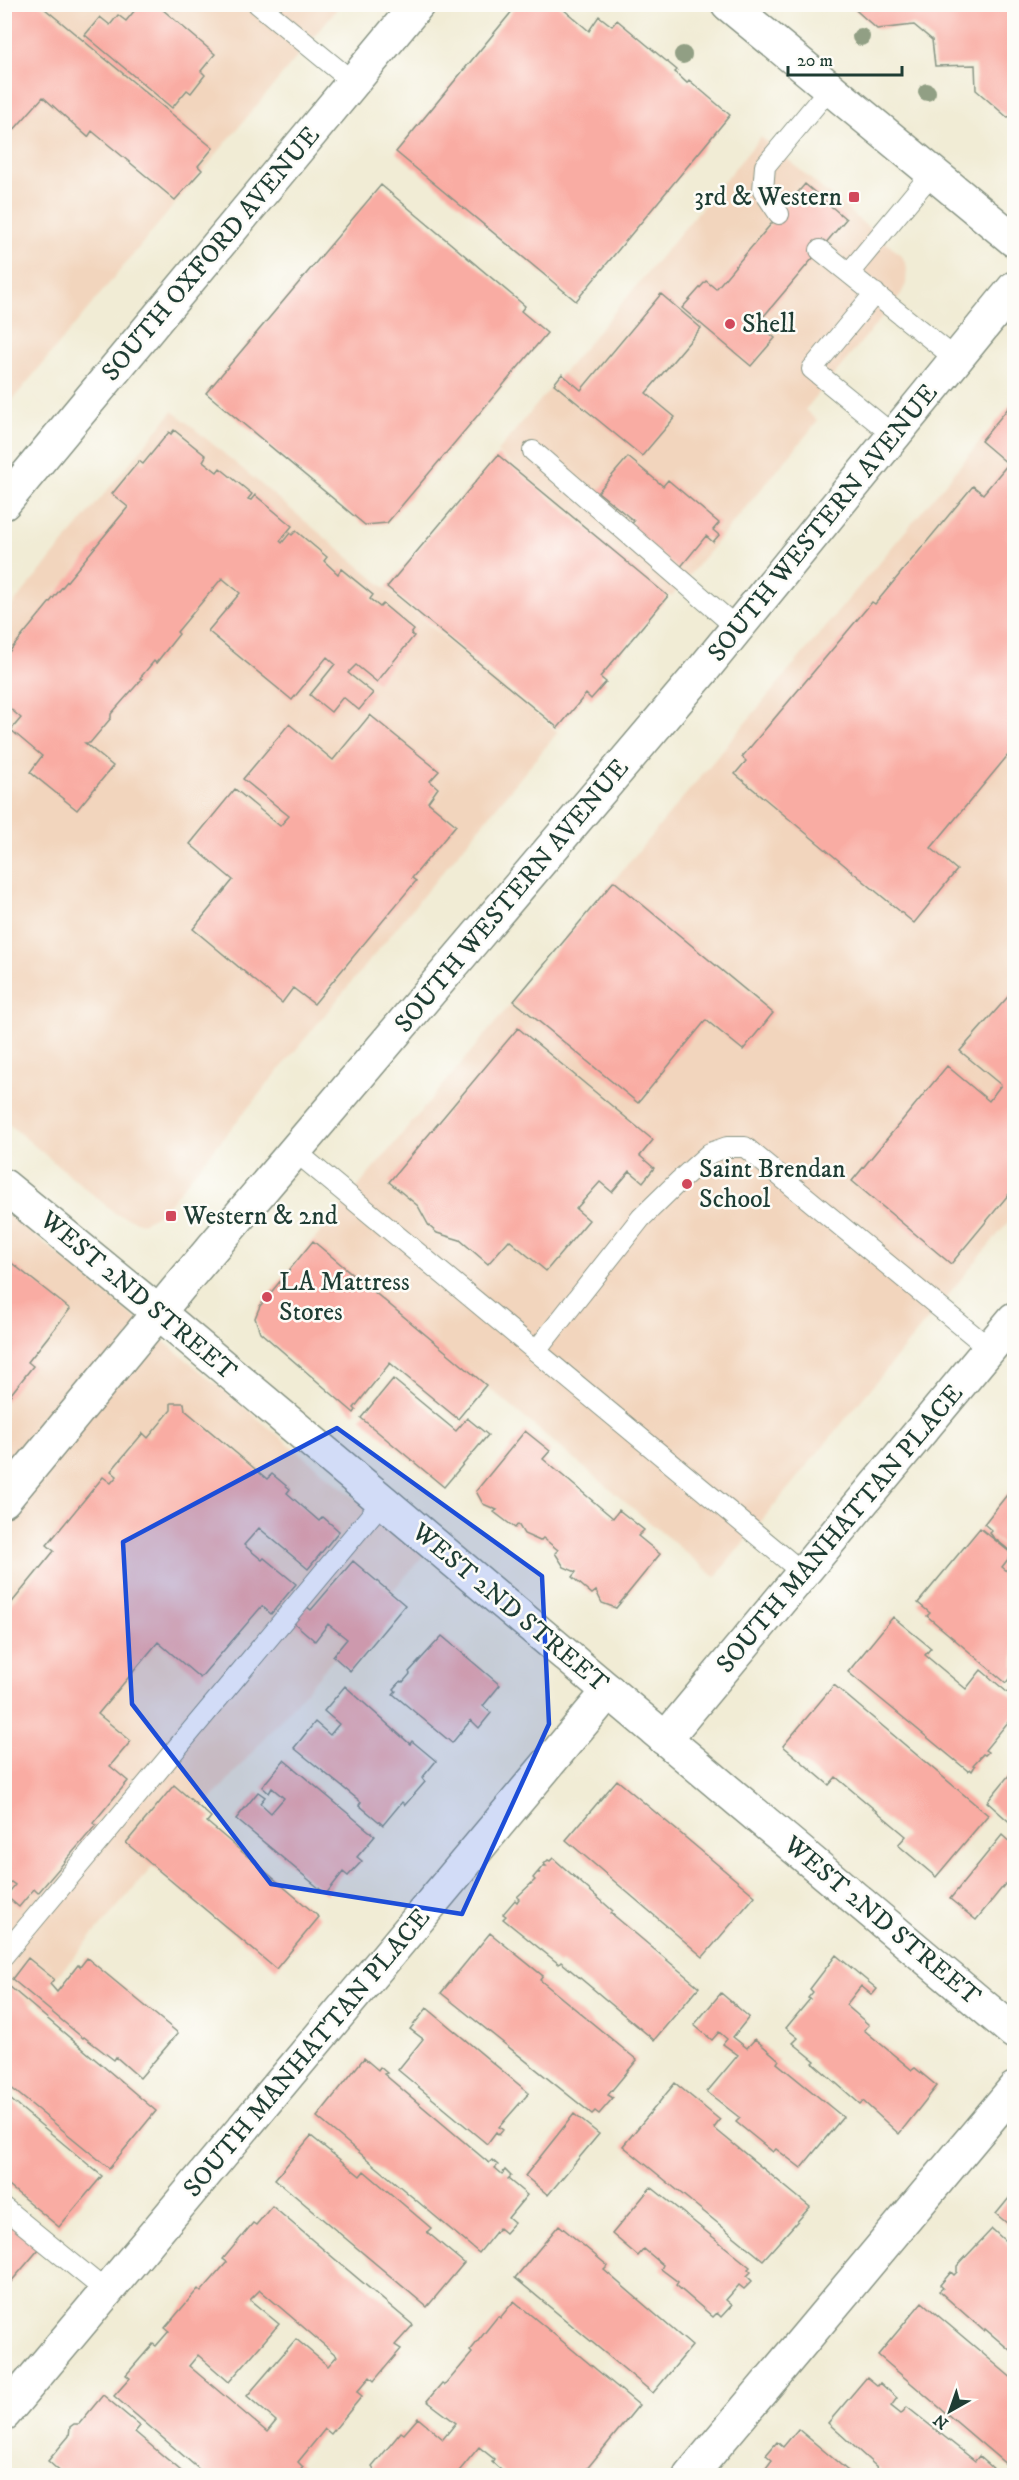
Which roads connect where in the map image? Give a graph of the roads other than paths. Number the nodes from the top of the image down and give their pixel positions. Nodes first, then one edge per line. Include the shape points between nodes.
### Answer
1 (258, 4) edge
2 (418, 4) edge
3 (728, 4) edge
4 (354, 82) junction
5 (829, 89) junction
6 (932, 173) junction
7 (779, 214) dead end
8 (1014, 240) edge
9 (820, 250) dead end
10 (849, 273) junction
11 (1014, 288) edge
12 (875, 293) junction
13 (956, 358) junction
14 (893, 435) junction
15 (533, 451) dead end
16 (4, 503) edge
17 (737, 628) junction
18 (295, 1150) junction
19 (4, 1186) edge
20 (158, 1312) junction
21 (1014, 1319) edge
22 (990, 1349) junction
23 (536, 1351) junction
24 (4, 1500) edge
25 (383, 1501) junction
26 (803, 1573) junction
27 (609, 1691) junction
28 (665, 1739) junction
29 (4, 1955) edge
30 (1014, 2032) edge
31 (1014, 2089) edge
32 (4, 2208) edge
33 (107, 2292) junction
34 (4, 2414) edge
35 (690, 2475) edge

1 - 4 lane
2 - 4 street, SOUTH OXFORD AVENUE
3 - 5 street
4 - 16 street, SOUTH OXFORD AVENUE
5 - 6 street
5 - 7 lane via 765,166 764,190
6 - 8 street
6 - 10 lane
9 - 10 lane
10 - 12 lane
11 - 13 street, SOUTH WESTERN AVENUE
12 - 13 lane
12 - 14 lane via 812,369
13 - 14 street, SOUTH WESTERN AVENUE
14 - 17 street, SOUTH WESTERN AVENUE
15 - 17 lane
17 - 18 street, SOUTH WESTERN AVENUE
18 - 20 street, SOUTH WESTERN AVENUE
18 - 23 lane
19 - 20 street, WEST 2ND STREET
20 - 24 street, SOUTH WESTERN AVENUE
20 - 25 street, WEST 2ND STREET
21 - 22 street, SOUTH MANHATTAN PLACE
22 - 23 lane via 745,1147 727,1147 710,1153 641,1218
22 - 26 street, SOUTH MANHATTAN PLACE
23 - 26 lane
25 - 27 street, WEST 2ND STREET
25 - 29 lane
26 - 28 street, SOUTH MANHATTAN PLACE
27 - 28 street, WEST 2ND STREET
27 - 33 street, SOUTH MANHATTAN PLACE
28 - 30 street, WEST 2ND STREET
31 - 35 street
32 - 33 lane
33 - 34 street, SOUTH MANHATTAN PLACE

